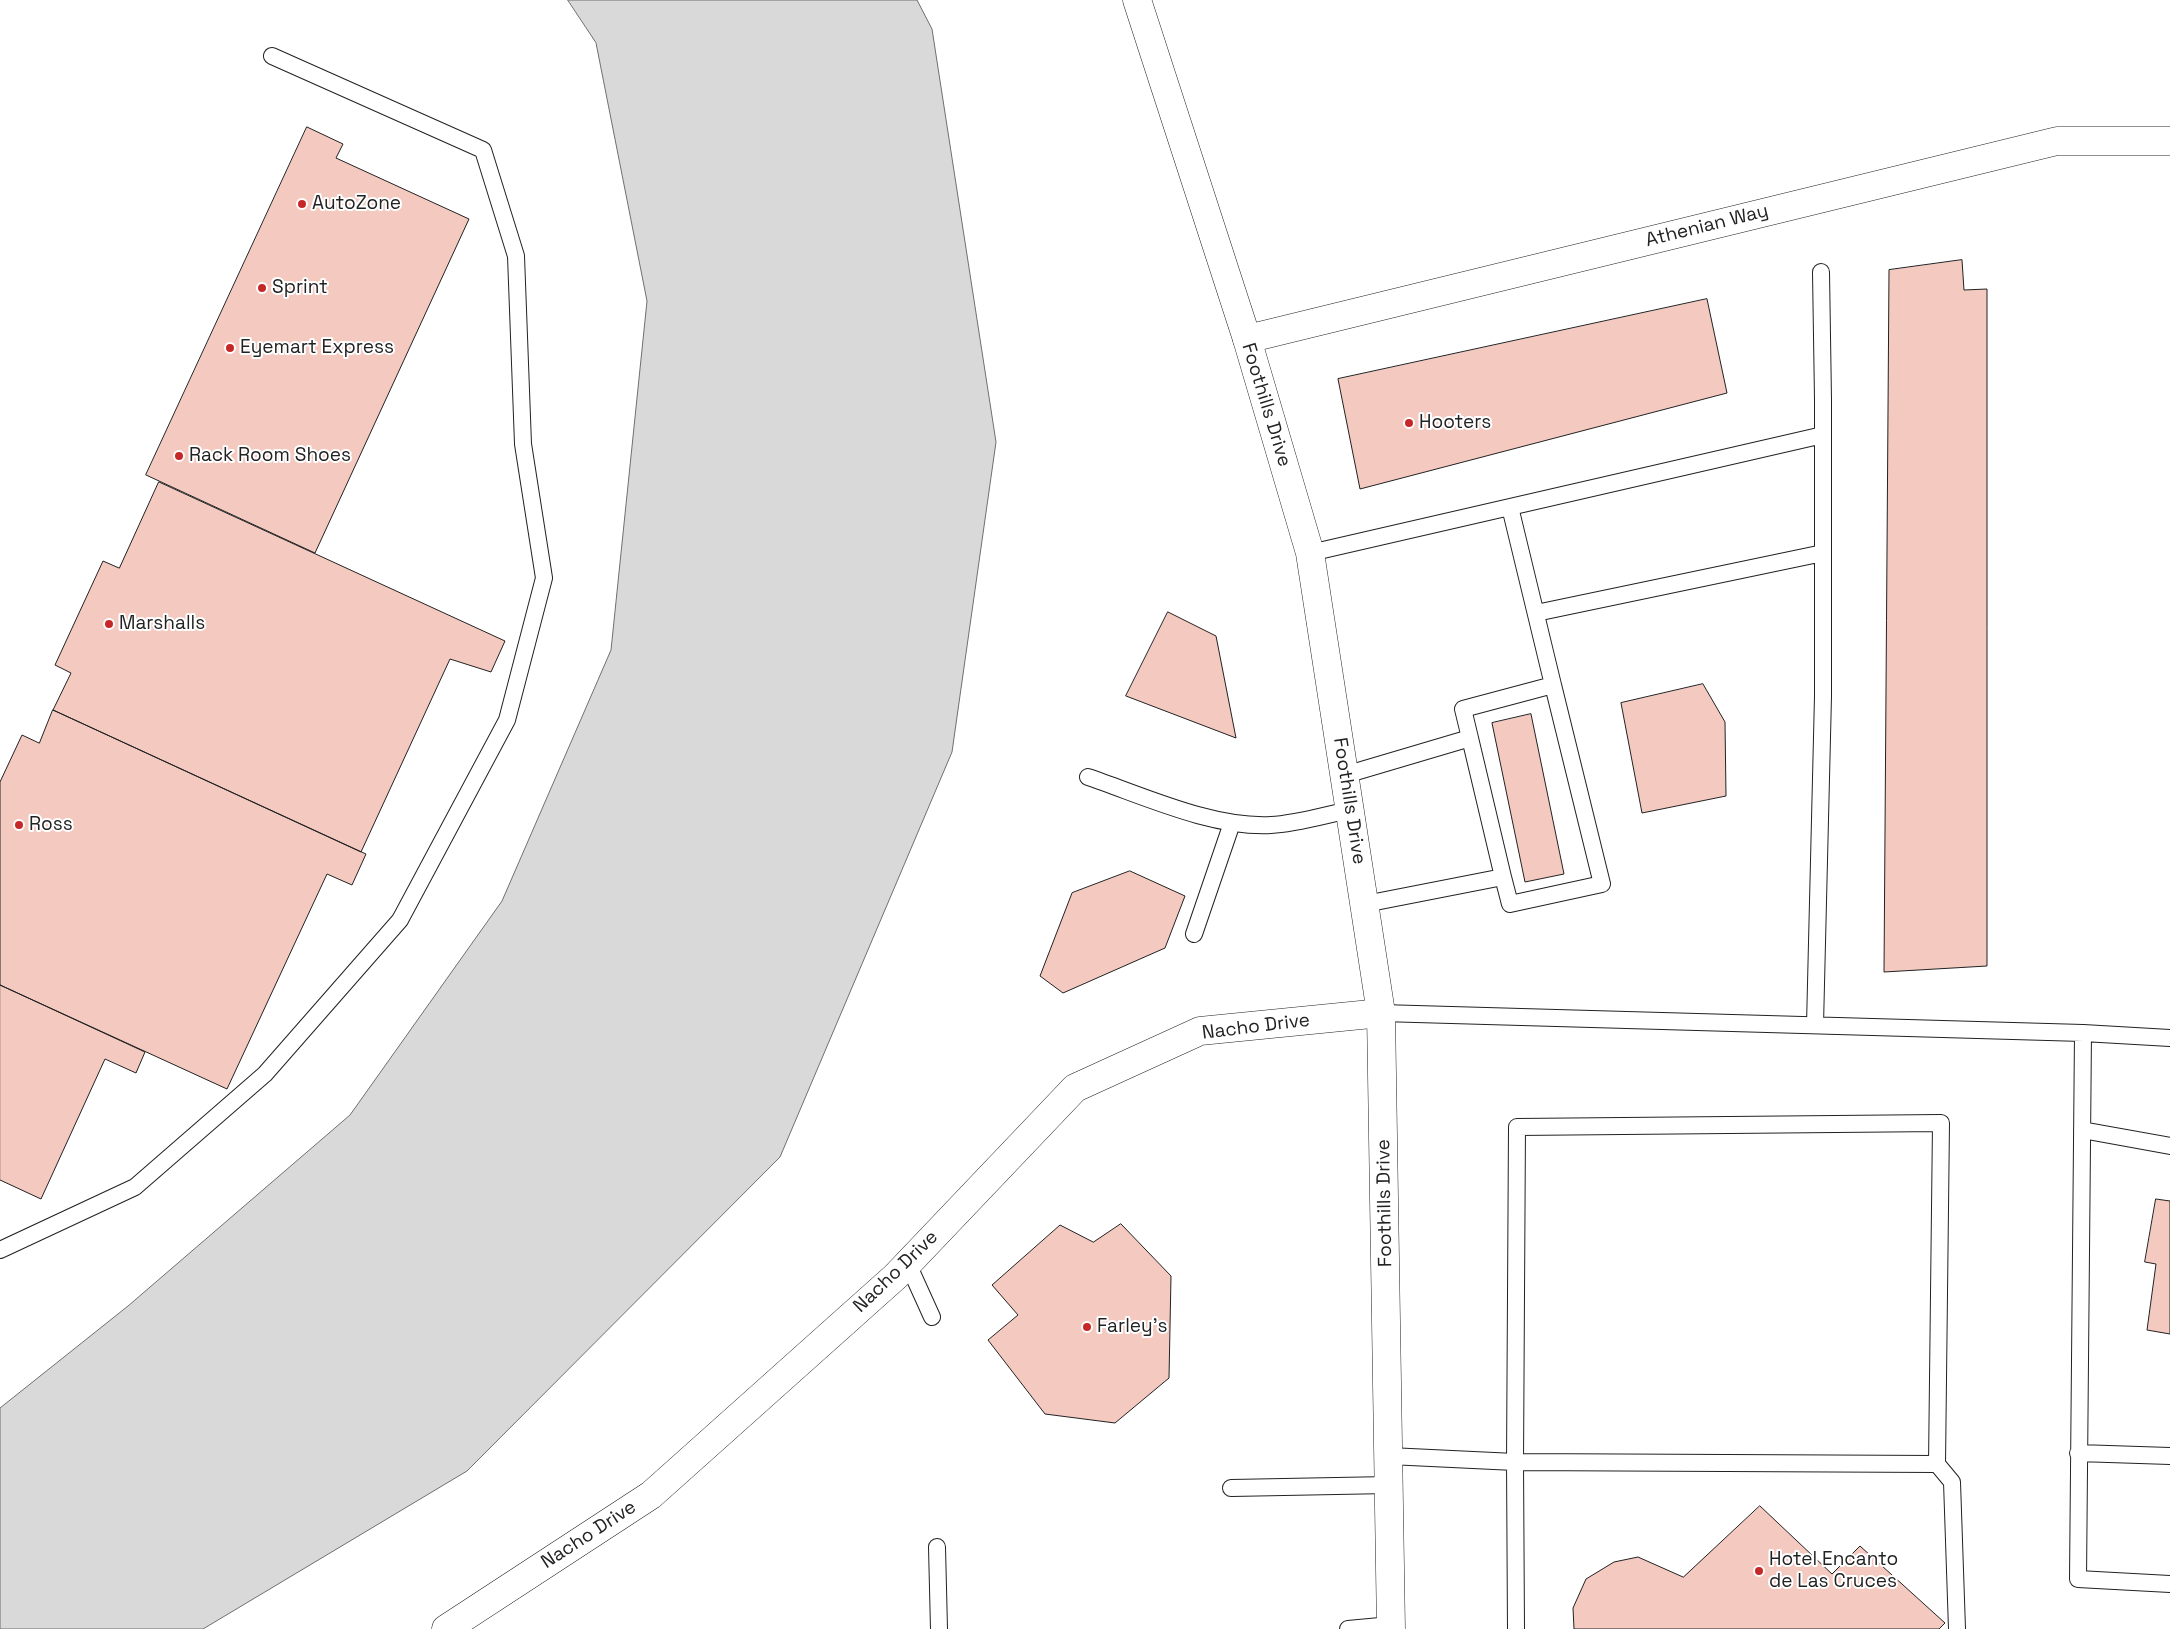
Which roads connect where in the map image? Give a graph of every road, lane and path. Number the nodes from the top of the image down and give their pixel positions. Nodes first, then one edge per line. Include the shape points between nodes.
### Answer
1 (1137, 0) edge
2 (272, 56) dead end
3 (2170, 141) edge
4 (1820, 272) dead end
5 (1247, 339) junction
6 (1823, 435) junction
7 (1510, 507) junction
8 (1310, 553) junction
9 (1823, 553) junction
10 (1536, 613) junction
11 (1553, 685) junction
12 (1470, 738) junction
13 (1344, 775) junction
14 (1088, 777) dead end
15 (1350, 810) junction
16 (1232, 823) junction
17 (1503, 877) junction
18 (1364, 904) junction
19 (1194, 934) dead end
20 (1382, 1013) junction
21 (1815, 1025) junction
22 (2083, 1033) junction
23 (2170, 1038) edge
24 (2082, 1130) junction
25 (2170, 1146) edge
26 (0, 1250) edge
27 (908, 1264) junction
28 (932, 1317) dead end
29 (2078, 1453) junction
30 (1389, 1456) junction
31 (2170, 1456) edge
32 (1515, 1462) junction
33 (1937, 1464) junction
34 (1389, 1485) junction
35 (1231, 1488) dead end
36 (936, 1547) dead end
37 (2170, 1584) edge
38 (1391, 1627) edge
39 (446, 1629) edge
40 (939, 1629) edge
41 (1348, 1629) edge
42 (1516, 1629) edge
43 (1957, 1629) edge

1 - 5 street, Foothills Drive
2 - 26 lane via 483,150 516,256 522,444 544,578 507,720 400,920 265,1074 135,1187
3 - 5 street, Athenian Way via 2057,140
4 - 6 lane
5 - 8 street, Foothills Drive
6 - 7 lane
6 - 9 lane
7 - 8 lane
7 - 10 lane
8 - 13 street, Foothills Drive
9 - 10 lane
9 - 21 lane
10 - 11 lane
11 - 12 lane via 1463,709
11 - 17 lane via 1602,884 1510,904
12 - 13 lane
12 - 17 lane
13 - 15 street, Foothills Drive
14 - 16 lane
15 - 16 lane via 1272,825
15 - 18 street, Foothills Drive
16 - 19 lane
17 - 18 lane
18 - 20 street, Foothills Drive
20 - 21 lane
20 - 27 street, Nacho Drive via 1200,1031 1075,1088
20 - 30 street, Foothills Drive
21 - 22 lane
22 - 23 lane
22 - 24 lane
24 - 25 lane
24 - 29 lane
27 - 28 lane
27 - 39 street, Nacho Drive via 651,1495
29 - 31 lane
29 - 37 lane via 2078,1579
30 - 32 lane
30 - 34 street, Foothills Drive
32 - 33 lane
32 - 33 lane via 1517,1127 1941,1123
32 - 42 lane
33 - 43 lane via 1952,1482
34 - 35 lane
34 - 38 street, Foothills Drive
36 - 40 lane
38 - 41 lane

